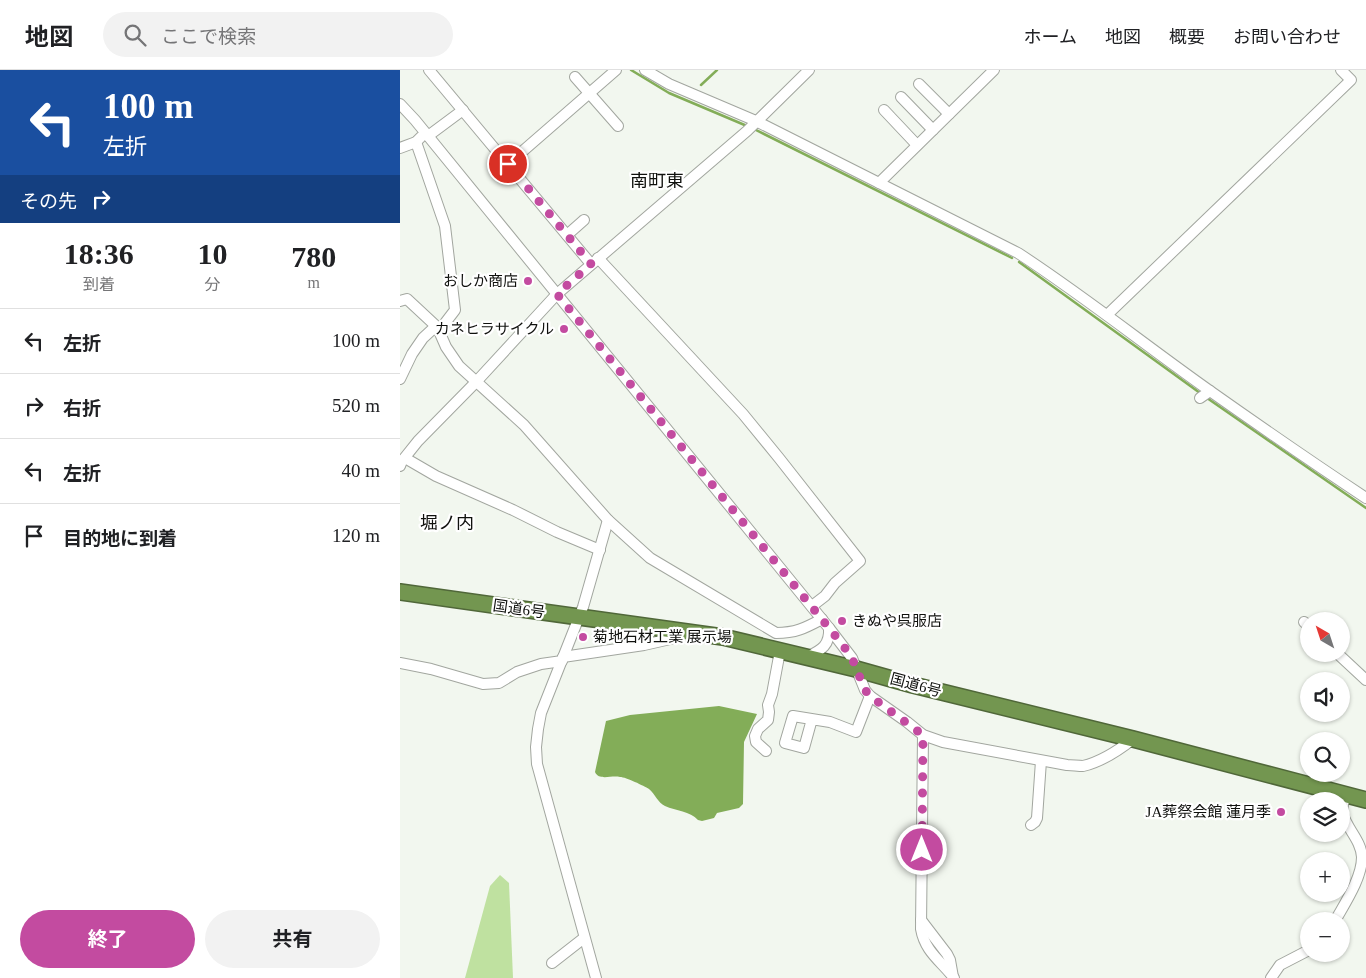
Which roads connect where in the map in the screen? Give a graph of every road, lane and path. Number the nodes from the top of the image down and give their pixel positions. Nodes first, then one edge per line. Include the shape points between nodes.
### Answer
1 (430, 70) edge
2 (616, 70) edge
3 (645, 70) edge
4 (809, 70) edge
5 (993, 70) edge
6 (1341, 70) edge
7 (575, 77) dead end
8 (919, 84) dead end
9 (589, 93) junction
10 (901, 97) dead end
11 (400, 104) edge
12 (462, 110) junction
13 (884, 110) dead end
14 (949, 114) junction
15 (756, 121) junction
16 (618, 126) dead end
17 (933, 130) junction
18 (427, 135) junction
19 (416, 142) junction
20 (917, 145) junction
21 (400, 148) edge
22 (508, 164) junction
23 (878, 183) junction
24 (584, 220) dead end
25 (567, 234) junction
26 (595, 261) junction
27 (557, 294) junction
28 (400, 301) edge
29 (1107, 315) junction
30 (437, 328) junction
31 (400, 379) edge
32 (476, 382) junction
33 (1210, 391) junction
34 (1200, 398) dead end
35 (402, 462) edge
36 (1366, 498) edge
37 (608, 520) junction
38 (600, 550) junction
39 (400, 592) edge
40 (812, 606) junction
41 (579, 618) junction
42 (822, 619) junction
43 (829, 628) junction
44 (694, 633) junction
45 (780, 651) junction
46 (808, 657) junction
47 (562, 660) junction
48 (1347, 662) edge
49 (400, 663) edge
50 (856, 668) junction
51 (1366, 680) edge
52 (870, 696) junction
53 (812, 719) dead end
54 (923, 735) junction
55 (1133, 739) junction
56 (766, 751) dead end
57 (1041, 761) junction
58 (1331, 792) edge
59 (1350, 797) edge
60 (1366, 800) edge
61 (1031, 825) dead end
62 (1350, 827) edge
63 (1361, 868) junction
64 (1366, 880) edge
65 (1340, 912) edge
66 (584, 938) junction
67 (1300, 955) edge
68 (552, 963) dead end
69 (953, 977) edge
70 (596, 978) edge
71 (1271, 978) edge

1 - 12 street
2 - 9 street
3 - 15 street via 669,84
4 - 15 street
5 - 14 street
6 - 29 street via 1351,80
7 - 9 street
8 - 14 street
9 - 16 street
9 - 22 street
10 - 17 street
11 - 18 street
12 - 18 street
12 - 22 street
13 - 20 street
14 - 17 street
15 - 23 street
15 - 26 street
17 - 20 street
18 - 19 street
18 - 27 street
19 - 21 street
19 - 30 street via 445,226 455,310
20 - 23 street
22 - 25 street
23 - 29 street via 1018,252
24 - 25 street
25 - 26 street
26 - 27 street
26 - 40 street via 743,414 860,561
27 - 32 street
27 - 40 street
28 - 30 street via 407,299
29 - 33 street
30 - 31 street via 423,338
30 - 32 street via 459,366
32 - 35 street via 418,441
32 - 37 street via 524,425
33 - 34 street
33 - 36 street
35 - 38 street
37 - 38 street
37 - 42 street via 650,558 776,633 790,633
38 - 41 street
39 - 41 highway, 国道6号
40 - 42 street
41 - 44 highway, 国道6号
41 - 47 street
42 - 43 street
43 - 46 street via 827,643
43 - 50 street
44 - 45 highway, 国道6号
44 - 47 street
45 - 46 highway, 国道6号
45 - 56 street via 768,705 768,720 755,736 756,742
46 - 50 highway, 国道6号
47 - 49 street via 518,672 499,683 483,684
47 - 66 street via 541,713 537,764
48 - 51 street
50 - 52 street
50 - 55 highway, 国道6号
52 - 53 street via 856,732
52 - 54 street
54 - 57 street
54 - 69 street via 923,938 930,952
55 - 57 street via 1112,754 1082,766
55 - 58 highway, 国道6号
57 - 61 street via 1037,818
59 - 60 highway, 国道6号
62 - 63 street via 1359,844
63 - 64 street
63 - 65 street
66 - 68 street
66 - 70 street
67 - 71 street via 1280,965

